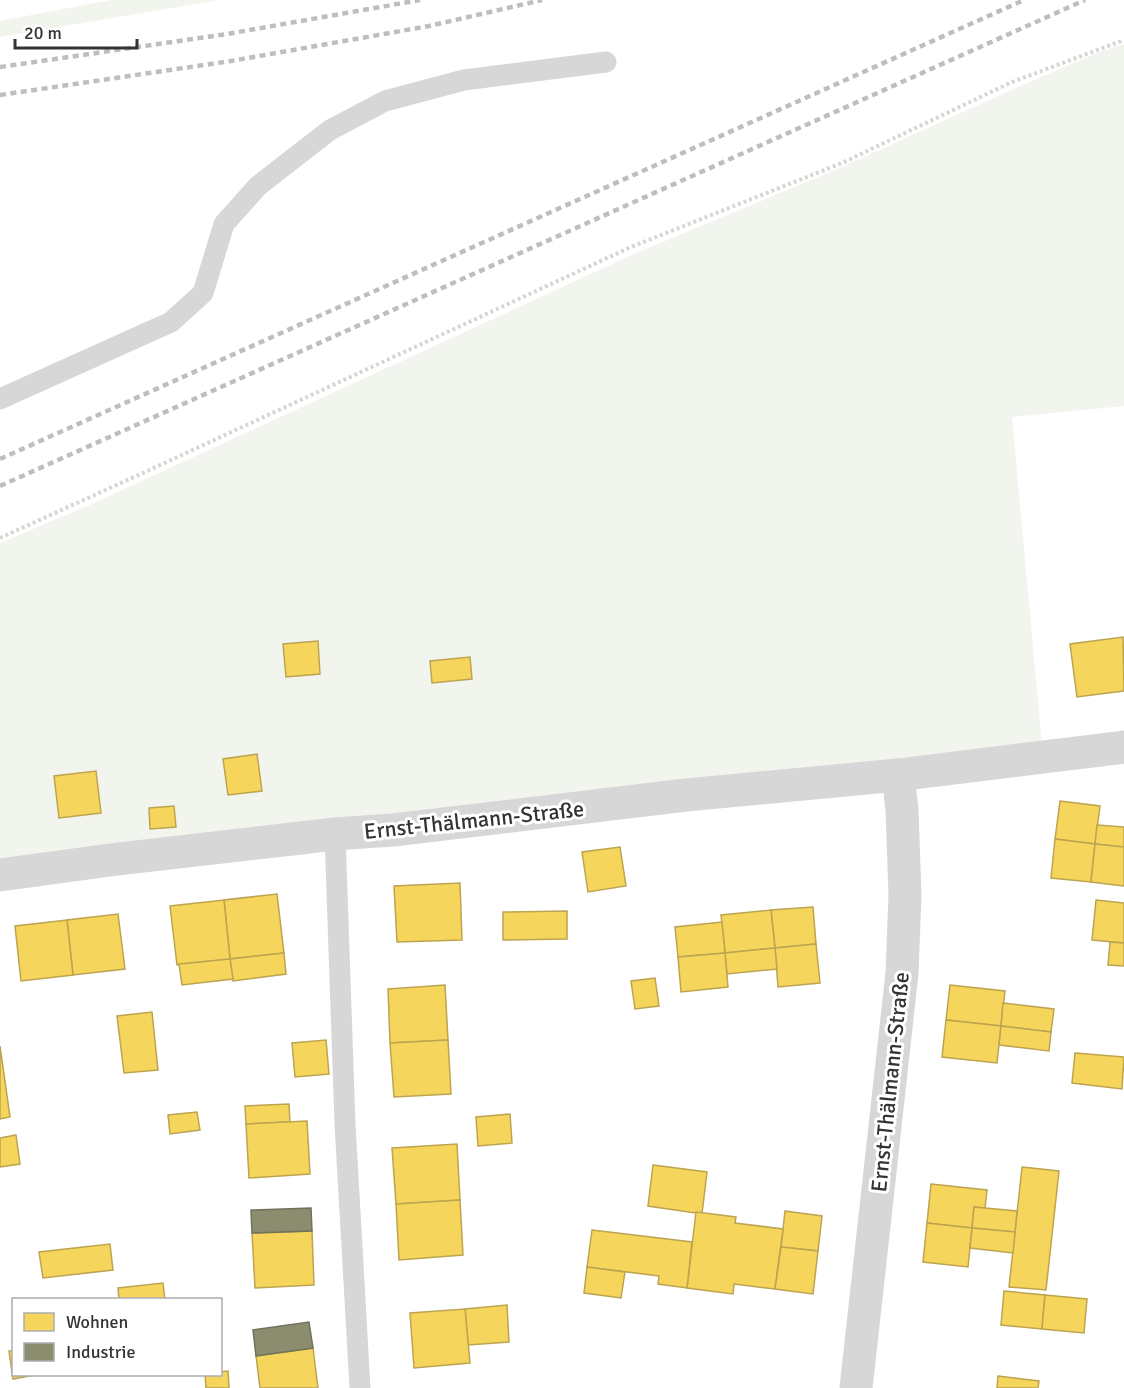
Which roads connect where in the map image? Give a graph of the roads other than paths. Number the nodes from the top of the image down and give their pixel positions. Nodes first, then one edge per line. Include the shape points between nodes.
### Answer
1 (606, 62) dead end
2 (0, 399) edge
3 (1124, 747) edge
4 (898, 775) junction
5 (335, 834) junction
6 (0, 875) edge
7 (360, 1388) edge
8 (856, 1388) edge

1 - 2 lane via 464,80 385,101 330,130 258,186 224,224 202,293 171,322
3 - 4 street, Ernst-Thälmann-Straße
4 - 5 street, Ernst-Thälmann-Straße
4 - 8 street, Ernst-Thälmann-Straße via 905,895 902,973
5 - 6 street, Ernst-Thälmann-Straße
5 - 7 lane, Ernst-Thälmann-Straße via 345,1124

